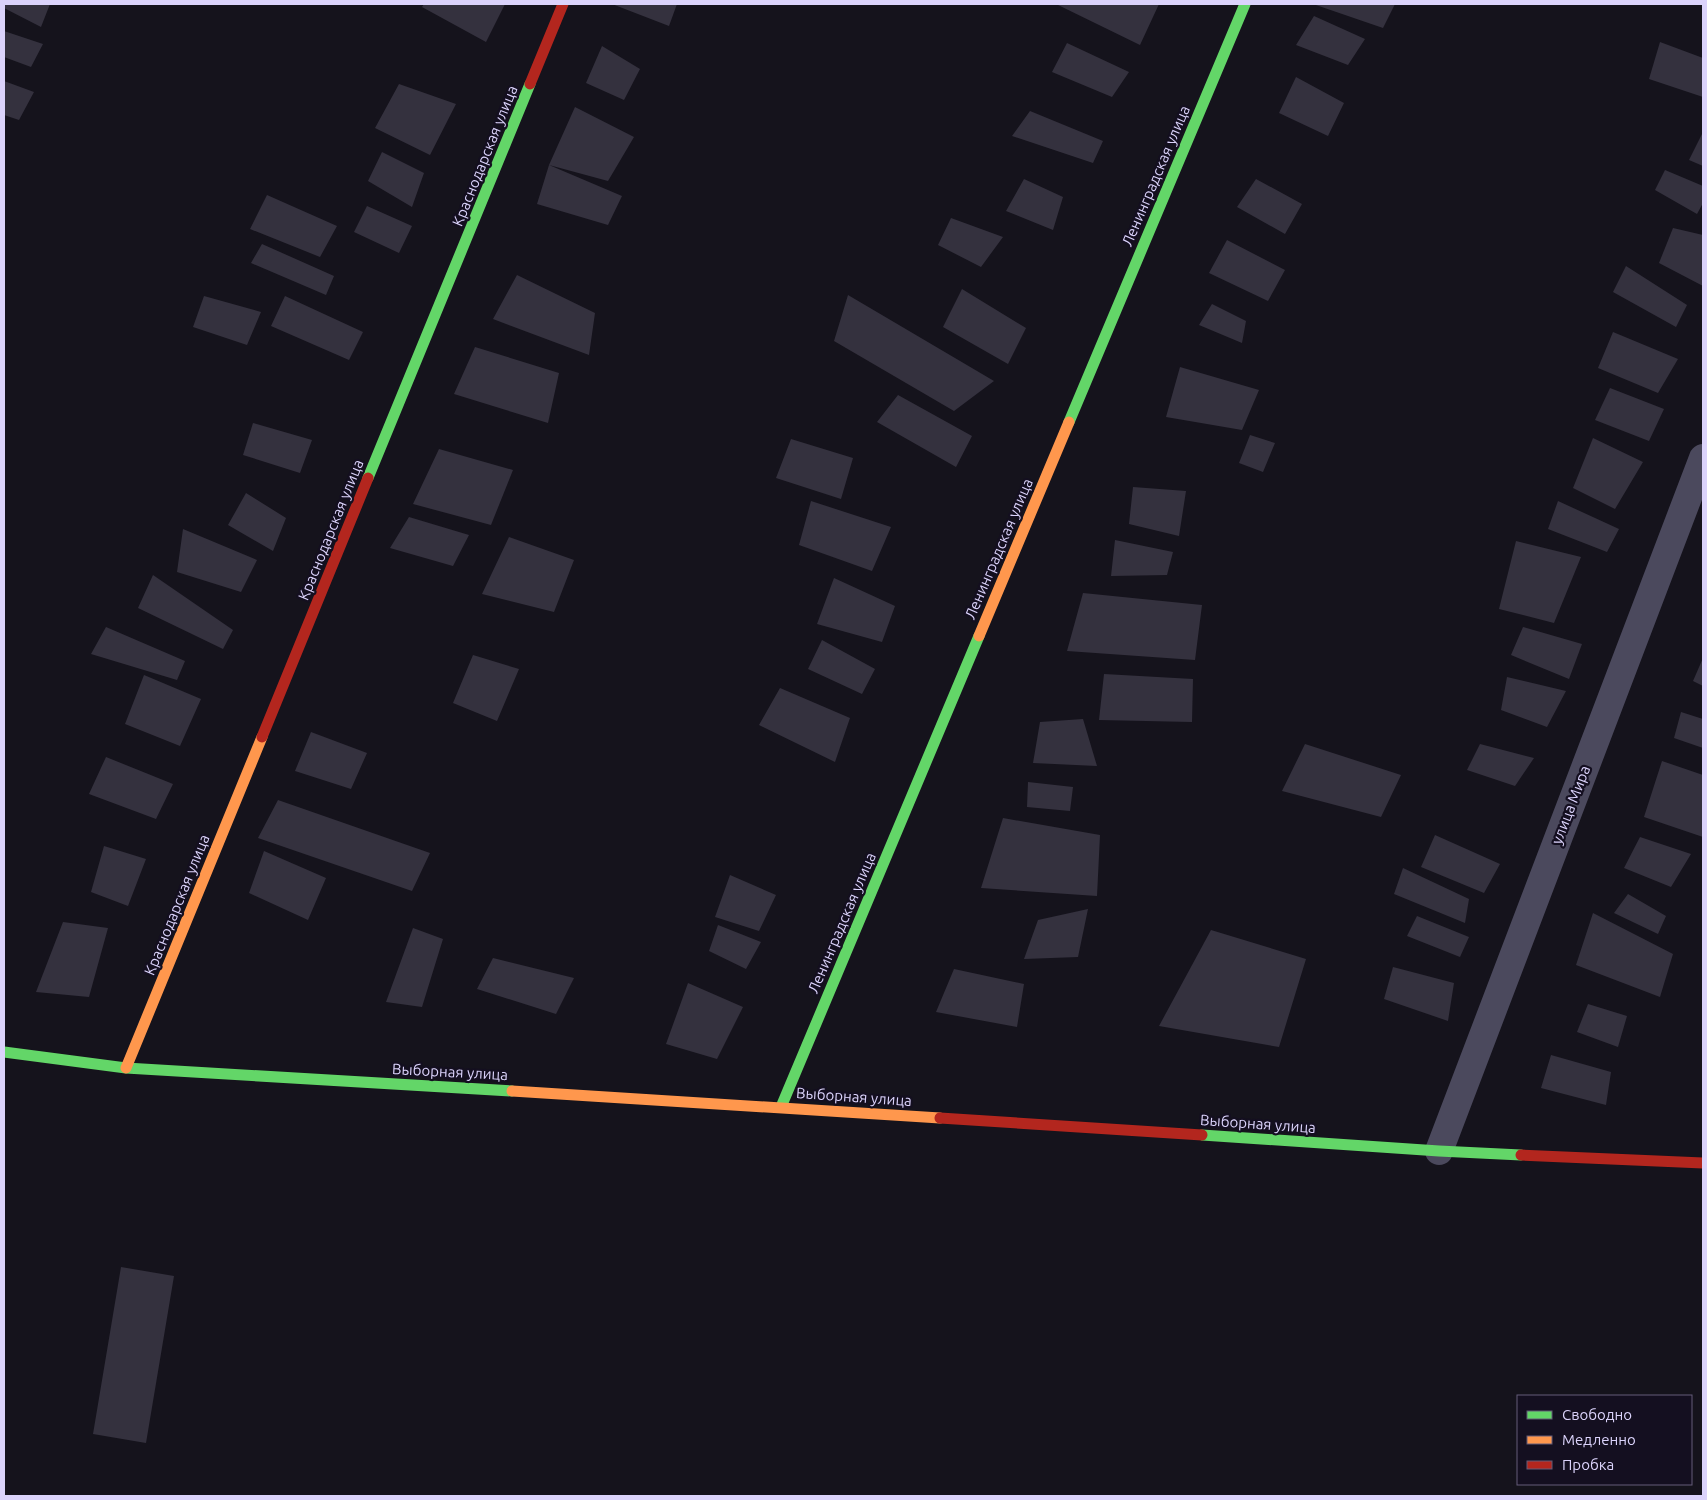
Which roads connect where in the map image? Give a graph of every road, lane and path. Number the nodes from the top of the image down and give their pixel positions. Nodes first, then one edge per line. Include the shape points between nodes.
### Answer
1 (564, 4) edge
2 (1245, 4) edge
3 (1703, 458) edge
4 (4, 1052) edge
5 (126, 1068) junction
6 (781, 1107) junction
7 (1439, 1151) junction
8 (1703, 1163) edge

1 - 5 street, Краснодарская улица
2 - 6 street, Ленинградская улица
3 - 7 street, улица Мира
4 - 5 street, Выборная улица
5 - 6 street, Выборная улица
6 - 7 street, Выборная улица
7 - 8 street, Выборная улица

